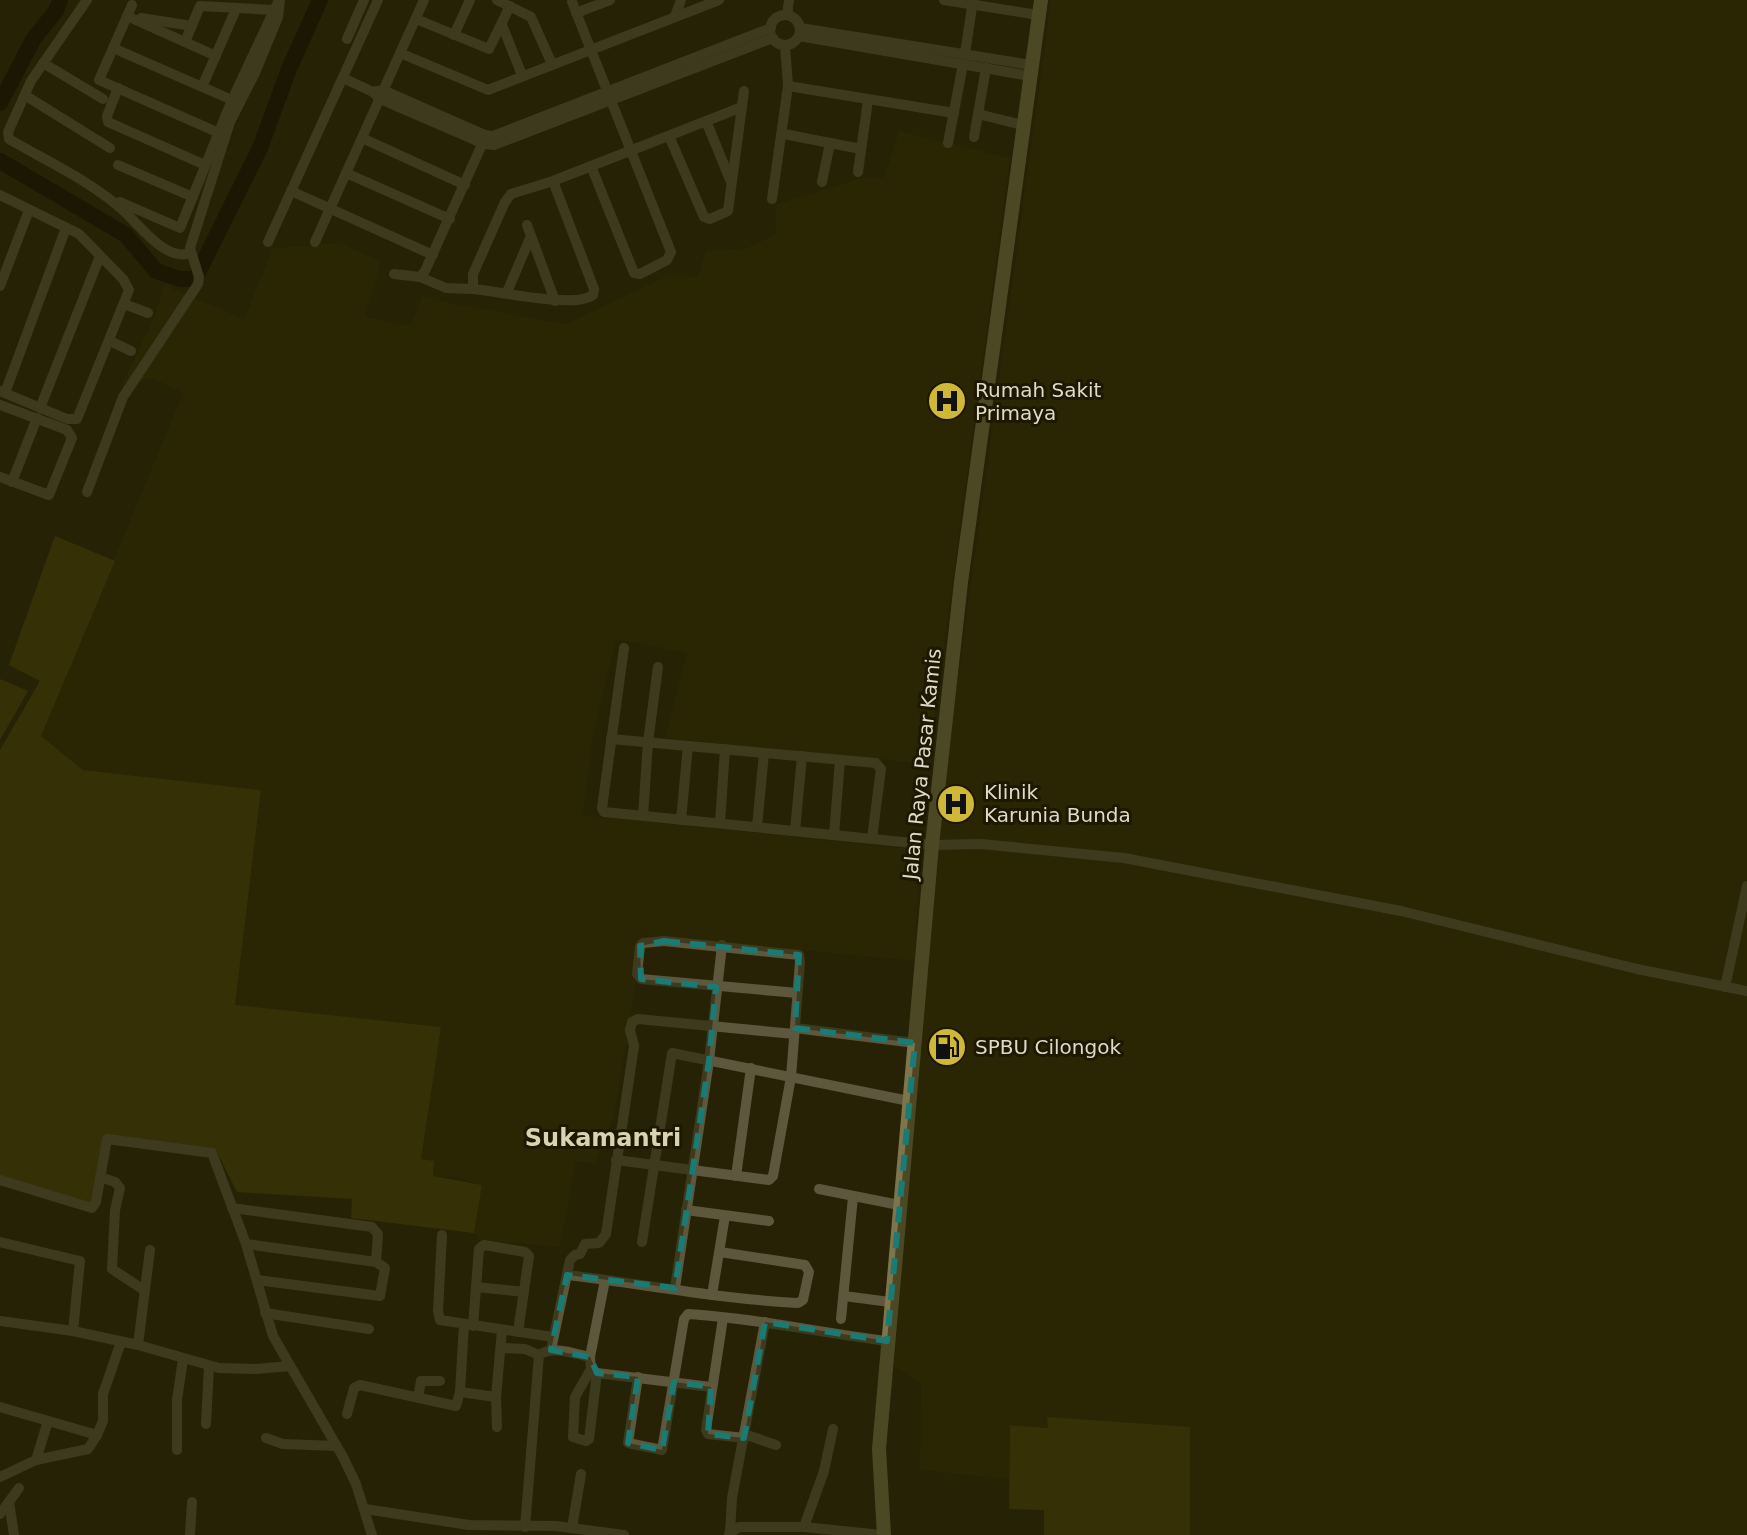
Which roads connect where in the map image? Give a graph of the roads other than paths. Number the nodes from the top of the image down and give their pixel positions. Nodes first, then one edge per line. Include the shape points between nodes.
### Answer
1 (87, 0) edge
2 (279, 0) edge
3 (364, 0) edge
4 (378, 0) edge
5 (424, 0) edge
6 (470, 0) edge
7 (497, 0) edge
8 (610, 0) edge
9 (681, 0) edge
10 (719, 0) edge
11 (789, 0) edge
12 (944, 0) edge
13 (572, 2) edge
14 (973, 2) edge
15 (132, 5) dead end
16 (510, 6) junction
17 (1040, 7) edge
18 (236, 9) junction
19 (273, 10) junction
20 (576, 13) junction
21 (787, 15) junction
22 (127, 16) junction
23 (675, 16) junction
24 (416, 19) junction
25 (501, 25) junction
26 (192, 26) junction
27 (799, 32) junction
28 (772, 33) junction
29 (454, 35) junction
30 (347, 39) dead end
31 (185, 42) junction
32 (785, 45) junction
33 (113, 48) junction
34 (589, 50) junction
35 (400, 53) junction
36 (216, 56) junction
37 (964, 59) junction
38 (43, 63) junction
39 (552, 64) junction
40 (982, 64) junction
41 (1030, 71) junction
42 (522, 75) junction
43 (343, 78) junction
44 (788, 86) junction
45 (202, 87) junction
46 (118, 88) junction
47 (744, 91) dead end
48 (378, 94) junction
49 (26, 96) junction
50 (610, 96) junction
51 (103, 99) dead end
52 (232, 100) junction
53 (868, 100) junction
54 (742, 107) junction
55 (954, 113) junction
56 (978, 114) junction
57 (706, 121) junction
58 (1023, 125) junction
59 (219, 133) junction
60 (784, 134) junction
61 (669, 136) junction
62 (974, 137) dead end
63 (362, 138) junction
64 (484, 140) junction
65 (830, 143) junction
66 (948, 143) dead end
67 (110, 148) dead end
68 (631, 149) junction
69 (861, 149) junction
70 (118, 165) dead end
71 (205, 165) junction
72 (591, 166) junction
73 (858, 172) dead end
74 (346, 173) junction
75 (553, 181) junction
76 (731, 182) junction
77 (822, 182) dead end
78 (465, 185) junction
79 (291, 191) junction
80 (0, 195) edge
81 (193, 197) junction
82 (772, 199) dead end
83 (120, 202) dead end
84 (330, 208) junction
85 (29, 210) junction
86 (450, 219) junction
87 (527, 225) dead end
88 (66, 228) junction
89 (531, 236) junction
90 (268, 242) dead end
91 (315, 242) dead end
92 (433, 255) junction
93 (100, 256) junction
94 (192, 257) junction
95 (394, 274) dead end
96 (420, 277) junction
97 (0, 286) edge
98 (473, 289) junction
99 (507, 292) junction
100 (555, 301) junction
101 (124, 304) junction
102 (148, 313) dead end
103 (110, 341) junction
104 (131, 351) dead end
105 (2, 392) edge
106 (0, 405) edge
107 (39, 413) junction
108 (0, 477) edge
109 (12, 482) junction
110 (87, 492) dead end
111 (624, 648) dead end
112 (658, 667) dead end
113 (611, 739) junction
114 (648, 742) junction
115 (688, 746) junction
116 (725, 749) junction
117 (764, 753) junction
118 (802, 756) junction
119 (840, 760) junction
120 (643, 816) junction
121 (681, 820) junction
122 (720, 823) junction
123 (757, 827) junction
124 (795, 831) junction
125 (834, 835) junction
126 (872, 838) junction
127 (932, 845) junction
128 (1747, 886) edge
129 (722, 945) junction
130 (716, 987) junction
131 (1725, 987) junction
132 (1747, 991) edge
133 (797, 993) junction
134 (712, 1026) junction
135 (795, 1031) junction
136 (915, 1043) junction
137 (709, 1061) junction
138 (751, 1068) junction
139 (791, 1077) junction
140 (909, 1101) junction
141 (616, 1160) junction
142 (655, 1166) junction
143 (691, 1171) junction
144 (736, 1176) junction
145 (100, 1177) junction
146 (0, 1180) edge
147 (819, 1189) dead end
148 (853, 1197) junction
149 (899, 1205) junction
150 (232, 1208) junction
151 (686, 1210) junction
152 (725, 1216) junction
153 (769, 1221) dead end
154 (442, 1235) dead end
155 (0, 1242) edge
156 (642, 1242) dead end
157 (246, 1244) junction
158 (150, 1250) dead end
159 (720, 1252) junction
160 (376, 1262) junction
161 (567, 1275) junction
162 (257, 1280) junction
163 (605, 1280) junction
164 (476, 1287) junction
165 (675, 1288) junction
166 (144, 1290) junction
167 (524, 1292) junction
168 (712, 1295) junction
169 (844, 1296) junction
170 (890, 1302) junction
171 (265, 1313) junction
172 (723, 1318) junction
173 (841, 1319) dead end
174 (0, 1321) edge
175 (765, 1322) junction
176 (468, 1325) junction
177 (369, 1329) dead end
178 (502, 1330) junction
179 (73, 1331) junction
180 (518, 1332) junction
181 (553, 1337) junction
182 (887, 1341) junction
183 (121, 1342) junction
184 (138, 1345) junction
185 (501, 1348) junction
186 (551, 1350) junction
187 (539, 1355) junction
188 (590, 1357) junction
189 (183, 1359) junction
190 (209, 1366) junction
191 (290, 1366) junction
192 (594, 1371) junction
193 (638, 1377) junction
194 (440, 1381) dead end
195 (674, 1382) junction
196 (711, 1387) junction
197 (460, 1392) junction
198 (496, 1397) junction
199 (418, 1398) junction
200 (0, 1407) edge
201 (347, 1414) dead end
202 (48, 1421) junction
203 (206, 1424) dead end
204 (497, 1427) dead end
205 (833, 1429) dead end
206 (745, 1434) junction
207 (97, 1435) junction
208 (266, 1438) dead end
209 (776, 1445) dead end
210 (336, 1446) junction
211 (177, 1450) dead end
212 (36, 1460) junction
213 (581, 1474) dead end
214 (0, 1477) edge
215 (19, 1488) dead end
216 (9, 1502) junction
217 (192, 1502) dead end
218 (365, 1509) junction
219 (0, 1514) edge
220 (525, 1527) junction
221 (804, 1527) junction
222 (572, 1528) junction
223 (495, 1531) edge
224 (734, 1533) edge
225 (14, 1535) edge
226 (190, 1535) edge
227 (372, 1535) edge
228 (624, 1535) edge
229 (882, 1535) edge

1 - 38 street
2 - 19 street
2 - 94 street via 278,17 215,164
3 - 30 street
4 - 43 street
5 - 24 street
6 - 29 street
7 - 16 street
8 - 20 street
9 - 23 street
10 - 23 street
11 - 21 street
12 - 14 street
13 - 20 street
14 - 17 street
14 - 37 street
15 - 22 street
16 - 25 street
16 - 39 street via 531,17
17 - 41 main road, Jalan Raya Pasar Kamis
18 - 19 street
18 - 26 street via 200,6
18 - 36 street
19 - 52 street
20 - 34 street
21 - 27 street via 796,20
21 - 28 street via 776,18
22 - 26 street
22 - 31 street
22 - 33 street
23 - 34 street
24 - 29 street
24 - 35 street
25 - 29 street via 489,49
25 - 42 street
26 - 31 street
27 - 32 street
27 - 37 street
28 - 32 street
28 - 50 street
31 - 36 street
32 - 44 street
33 - 45 street
33 - 46 street via 99,80
34 - 39 street
34 - 50 street
35 - 42 street via 488,90
35 - 48 street
36 - 45 street
37 - 40 street
37 - 55 street
38 - 49 street
38 - 51 street
39 - 42 street
40 - 41 street
40 - 56 street
41 - 58 main road, Jalan Raya Pasar Kamis
43 - 48 street
43 - 79 street
44 - 53 street
44 - 60 street
45 - 52 street
46 - 59 street
46 - 71 street via 108,122
47 - 54 street
48 - 63 street
48 - 64 street
49 - 67 street
49 - 94 street via 9,139 101,191 162,246
50 - 64 street
50 - 68 street
52 - 59 street
53 - 55 street
53 - 69 street
54 - 57 street
54 - 76 street
55 - 66 street
56 - 58 street
56 - 62 street
57 - 61 street
57 - 76 street
58 - 127 main road, Jalan Raya Pasar Kamis via 963,567
59 - 71 street
60 - 65 street
60 - 82 street
61 - 68 street
61 - 76 street via 705,218 729,210
63 - 74 street
63 - 78 street
64 - 78 street
65 - 69 street
65 - 77 street
68 - 72 street
68 - 72 street via 671,252 667,260 640,274 634,273
69 - 73 street
70 - 81 street
71 - 81 street
72 - 75 street
74 - 84 street
74 - 86 street
75 - 98 street via 508,197 473,274
75 - 100 street via 594,289 586,300
78 - 86 street
79 - 84 street
79 - 90 street
80 - 85 street
81 - 83 street via 180,228
84 - 91 street
84 - 92 street
85 - 88 street
85 - 97 street
86 - 92 street
87 - 89 street
88 - 93 street
88 - 105 street
89 - 99 street
89 - 100 street
92 - 96 street
93 - 101 street via 127,285
93 - 107 street
94 - 110 street via 199,277 195,290 123,397
95 - 96 street
96 - 98 street via 446,288
98 - 99 street
99 - 100 street
101 - 102 street
101 - 103 street
103 - 104 street
103 - 107 street via 80,417
105 - 107 street
106 - 107 street
107 - 109 street
107 - 109 street via 72,435 52,493 47,496
108 - 109 street
111 - 113 street
112 - 114 street
113 - 114 street
113 - 120 street via 602,808
114 - 115 street
114 - 120 street
115 - 116 street
115 - 121 street
116 - 117 street
116 - 122 street
117 - 118 street
117 - 123 street
118 - 119 street
118 - 124 street
119 - 125 street
119 - 126 street via 881,769
120 - 121 street
121 - 122 street
122 - 123 street
123 - 124 street
124 - 125 street
125 - 126 street
126 - 127 street
127 - 131 street via 981,844 1124,858 1401,911
127 - 136 main road, Jalan Raya Pasar Kamis
128 - 131 street
129 - 130 street
129 - 130 street via 647,941 640,946 641,979
129 - 133 street via 799,955
130 - 133 street
130 - 134 street
131 - 132 street
133 - 135 street
134 - 135 street
134 - 137 street
134 - 141 street via 632,1022 634,1046
135 - 136 street
135 - 139 street
136 - 140 main road, Jalan Raya Pasar Kamis
137 - 138 street
137 - 142 street via 672,1053
137 - 143 street
138 - 139 street
138 - 144 street
139 - 140 street
139 - 144 street via 773,1176
140 - 149 main road, Jalan Raya Pasar Kamis
141 - 142 street
141 - 161 street via 606,1234 571,1257
142 - 143 street
142 - 156 street
143 - 144 street
143 - 151 street
145 - 146 street via 92,1208
145 - 150 street via 105,1142 111,1138 212,1153
145 - 166 street via 120,1188 112,1269
147 - 148 street
148 - 149 street
148 - 169 street
149 - 170 main road, Jalan Raya Pasar Kamis
150 - 157 street
150 - 160 street via 372,1227 378,1234
151 - 152 street
151 - 165 street
152 - 153 street
152 - 159 street
154 - 176 street via 438,1317
155 - 179 street via 80,1261
157 - 160 street
157 - 162 street
158 - 166 street
159 - 168 street
159 - 168 street via 805,1265 809,1272 798,1303
160 - 162 street via 385,1268 382,1293 375,1297
161 - 163 street
161 - 181 street
162 - 171 street
163 - 165 street
163 - 188 street
164 - 167 street
164 - 167 street via 479,1249 484,1245 527,1254
164 - 176 street
165 - 168 street
166 - 184 street
167 - 180 street
169 - 170 street
169 - 173 street
170 - 182 main road, Jalan Raya Pasar Kamis
171 - 177 street
171 - 191 street
172 - 175 street
172 - 195 street via 685,1317
172 - 196 street
174 - 179 street
175 - 182 street
175 - 206 street
176 - 178 street
176 - 197 street
178 - 180 street
178 - 185 street
179 - 183 street
180 - 181 street
181 - 186 street
182 - 229 main road, Jalan Raya Pasar Kamis via 879,1449
183 - 184 street
183 - 207 street via 103,1394
184 - 189 street
185 - 187 street
185 - 198 street
186 - 187 street
186 - 188 street
187 - 220 street
188 - 192 street
189 - 190 street
189 - 211 street
190 - 191 street
190 - 203 street
191 - 210 street
192 - 192 street via 575,1397 575,1440 588,1440
192 - 193 street
193 - 195 street
193 - 195 street via 628,1443 660,1450
194 - 199 street via 421,1381
195 - 196 street
196 - 206 street via 707,1432
197 - 198 street
197 - 199 street via 453,1406
198 - 204 street
199 - 201 street via 356,1385
200 - 202 street
202 - 207 street
202 - 212 street
205 - 221 street
206 - 209 street
206 - 224 street via 732,1498
207 - 212 street via 88,1449
208 - 210 street via 283,1444
210 - 218 street
212 - 214 street
213 - 222 street
215 - 216 street
216 - 219 street
216 - 225 street
217 - 226 street
218 - 223 street
218 - 227 street
220 - 222 street
220 - 223 street
221 - 224 street
221 - 229 street
222 - 228 street

